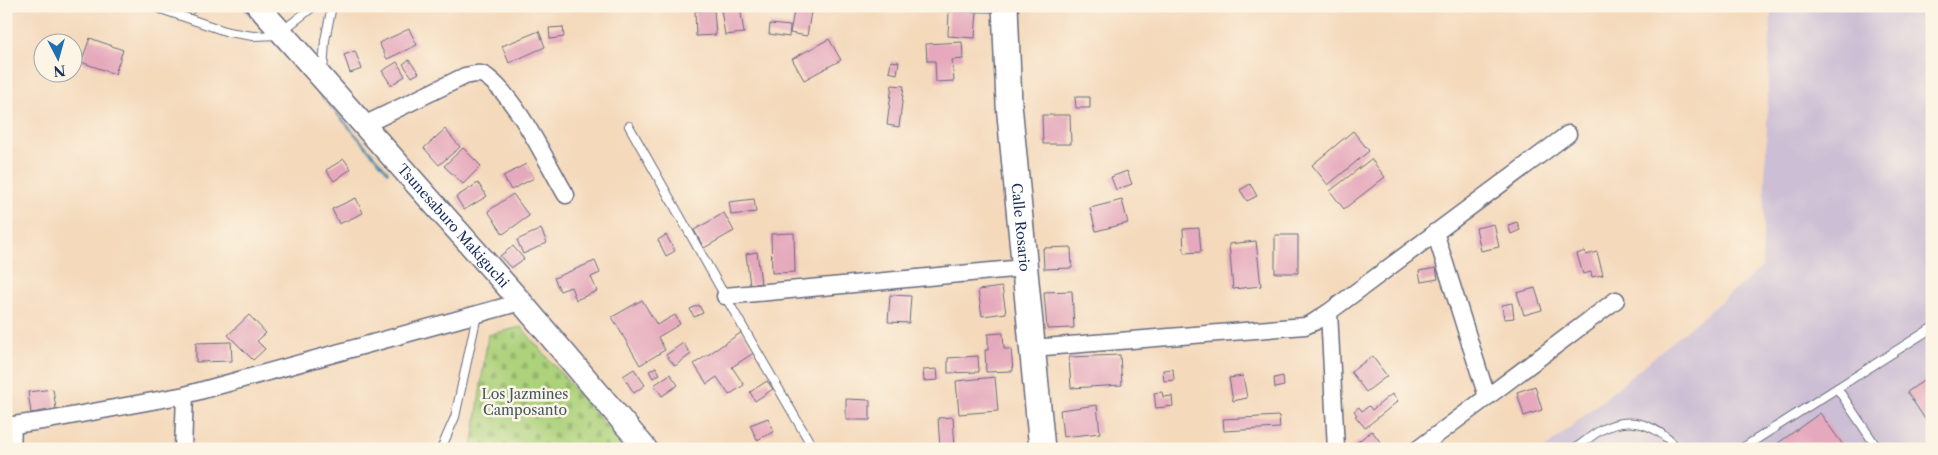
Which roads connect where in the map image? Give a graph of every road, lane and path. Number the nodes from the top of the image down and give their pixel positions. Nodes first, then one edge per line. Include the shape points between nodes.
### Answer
1 (152, 6) edge
2 (258, 6) edge
3 (314, 6) edge
4 (332, 6) edge
5 (927, 6) edge
6 (1004, 7) edge
7 (282, 34) junction
8 (322, 77) junction
9 (364, 125) junction
10 (629, 126) dead end
11 (1568, 134) dead end
12 (566, 195) dead end
13 (1436, 232) junction
14 (1024, 268) junction
15 (725, 296) junction
16 (1616, 300) dead end
17 (521, 302) junction
18 (1329, 312) junction
19 (478, 313) junction
20 (1932, 328) edge
21 (1032, 348) junction
22 (1837, 388) junction
23 (185, 395) junction
24 (1487, 397) junction
25 (10, 426) edge
26 (814, 448) edge
27 (12, 449) edge
28 (183, 449) edge
29 (441, 449) edge
30 (646, 449) edge
31 (1042, 449) edge
32 (1336, 449) edge
33 (1418, 449) edge
34 (1575, 449) edge
35 (1678, 449) edge
36 (1741, 449) edge
37 (1878, 449) edge

1 - 7 lane via 228,32 253,36
2 - 7 street, Tsunesaburo Makiguchi
3 - 7 lane
4 - 8 lane
5 - 6 lane
6 - 14 main road, Calle Rosario
7 - 8 street, Tsunesaburo Makiguchi
8 - 9 street, Tsunesaburo Makiguchi
9 - 12 street via 465,76 486,76 513,104
9 - 17 street, Tsunesaburo Makiguchi
10 - 15 lane
11 - 13 street
13 - 18 street
13 - 24 street
14 - 15 street
14 - 21 main road, Calle Rosario
15 - 26 lane
16 - 24 street
17 - 19 street
17 - 30 street, Tsunesaburo Makiguchi
18 - 21 street via 1305,326
18 - 32 street
19 - 23 street
19 - 29 lane via 455,417
20 - 22 lane
21 - 31 main road, Calle Rosario
22 - 36 lane
22 - 37 lane
23 - 25 street
23 - 28 street
24 - 33 street
25 - 27 street
34 - 35 lane via 1601,430 1636,422 1653,426

